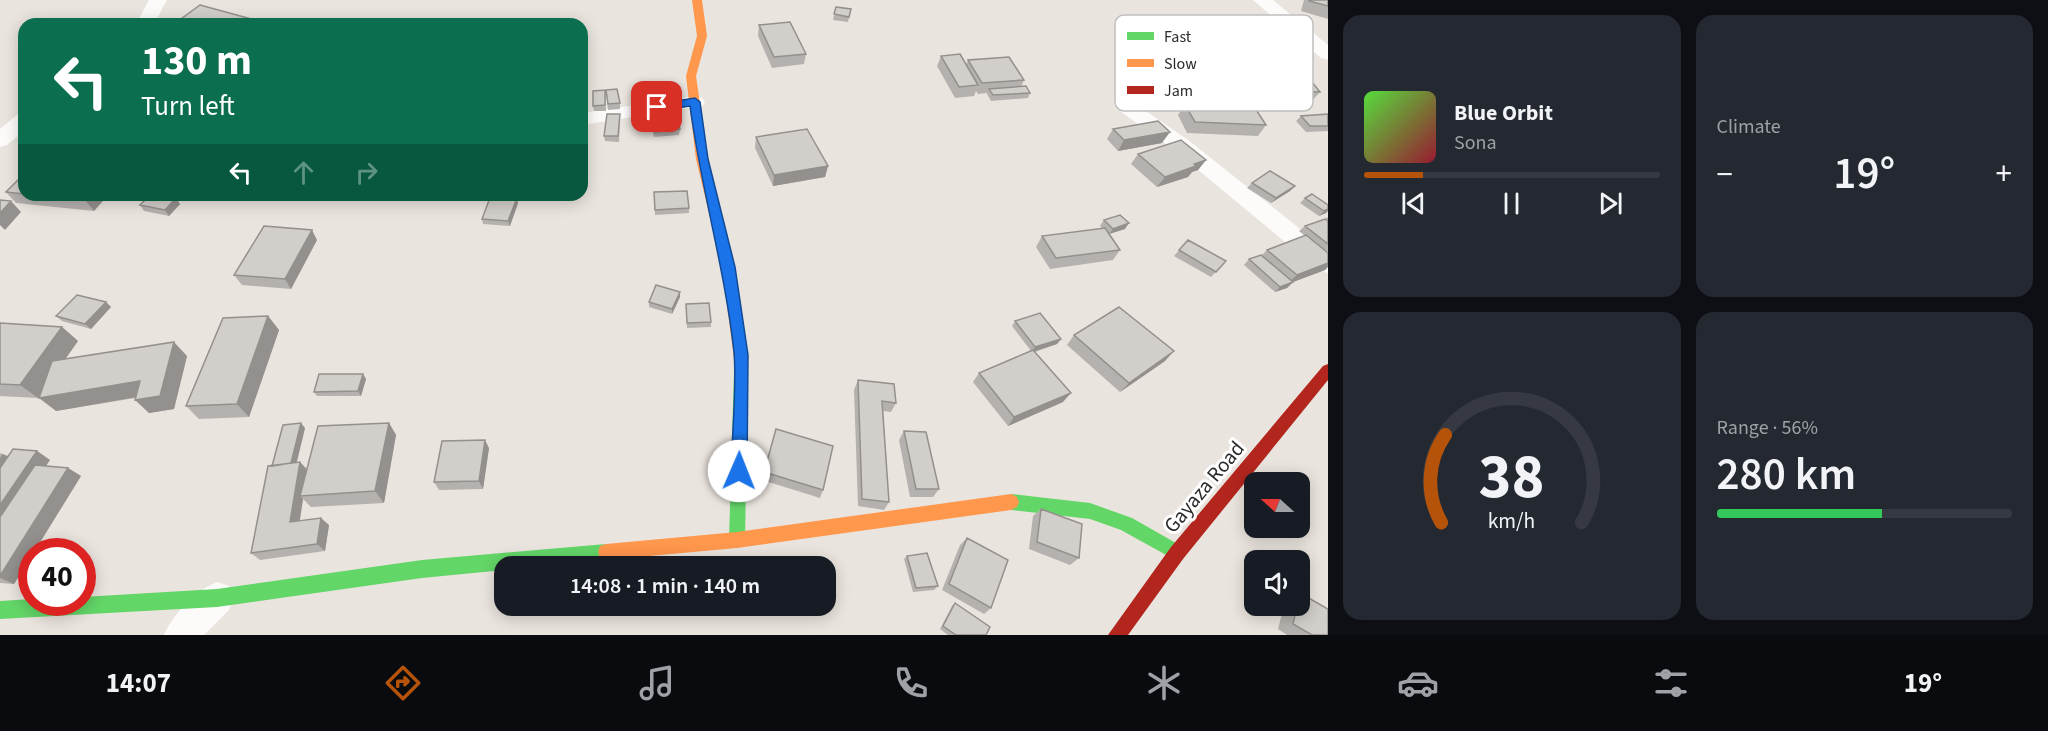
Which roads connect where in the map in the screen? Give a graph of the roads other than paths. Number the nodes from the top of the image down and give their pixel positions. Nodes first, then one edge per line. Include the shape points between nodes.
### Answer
1 (158, 0) edge
2 (697, 0) edge
3 (1262, 0) edge
4 (1280, 15) edge
5 (148, 18) edge
6 (1313, 42) edge
7 (1328, 54) edge
8 (695, 102) junction
9 (1133, 111) edge
10 (588, 118) edge
11 (18, 125) edge
12 (0, 140) edge
13 (1328, 264) edge
14 (1328, 370) edge
15 (737, 540) junction
16 (1177, 553) junction
17 (217, 598) junction
18 (0, 610) edge
19 (181, 635) edge
20 (1117, 635) edge

1 - 5 street
2 - 8 street via 702,36 691,76
3 - 4 street
6 - 7 street
8 - 10 street
8 - 15 street via 702,159 728,267 741,355
9 - 13 street via 1181,145
11 - 12 street
14 - 16 street, Gayaza Road
15 - 16 street via 1010,502 1090,511 1126,524
15 - 17 street via 422,569
16 - 20 street, Gayaza Road
17 - 18 street
17 - 19 street

